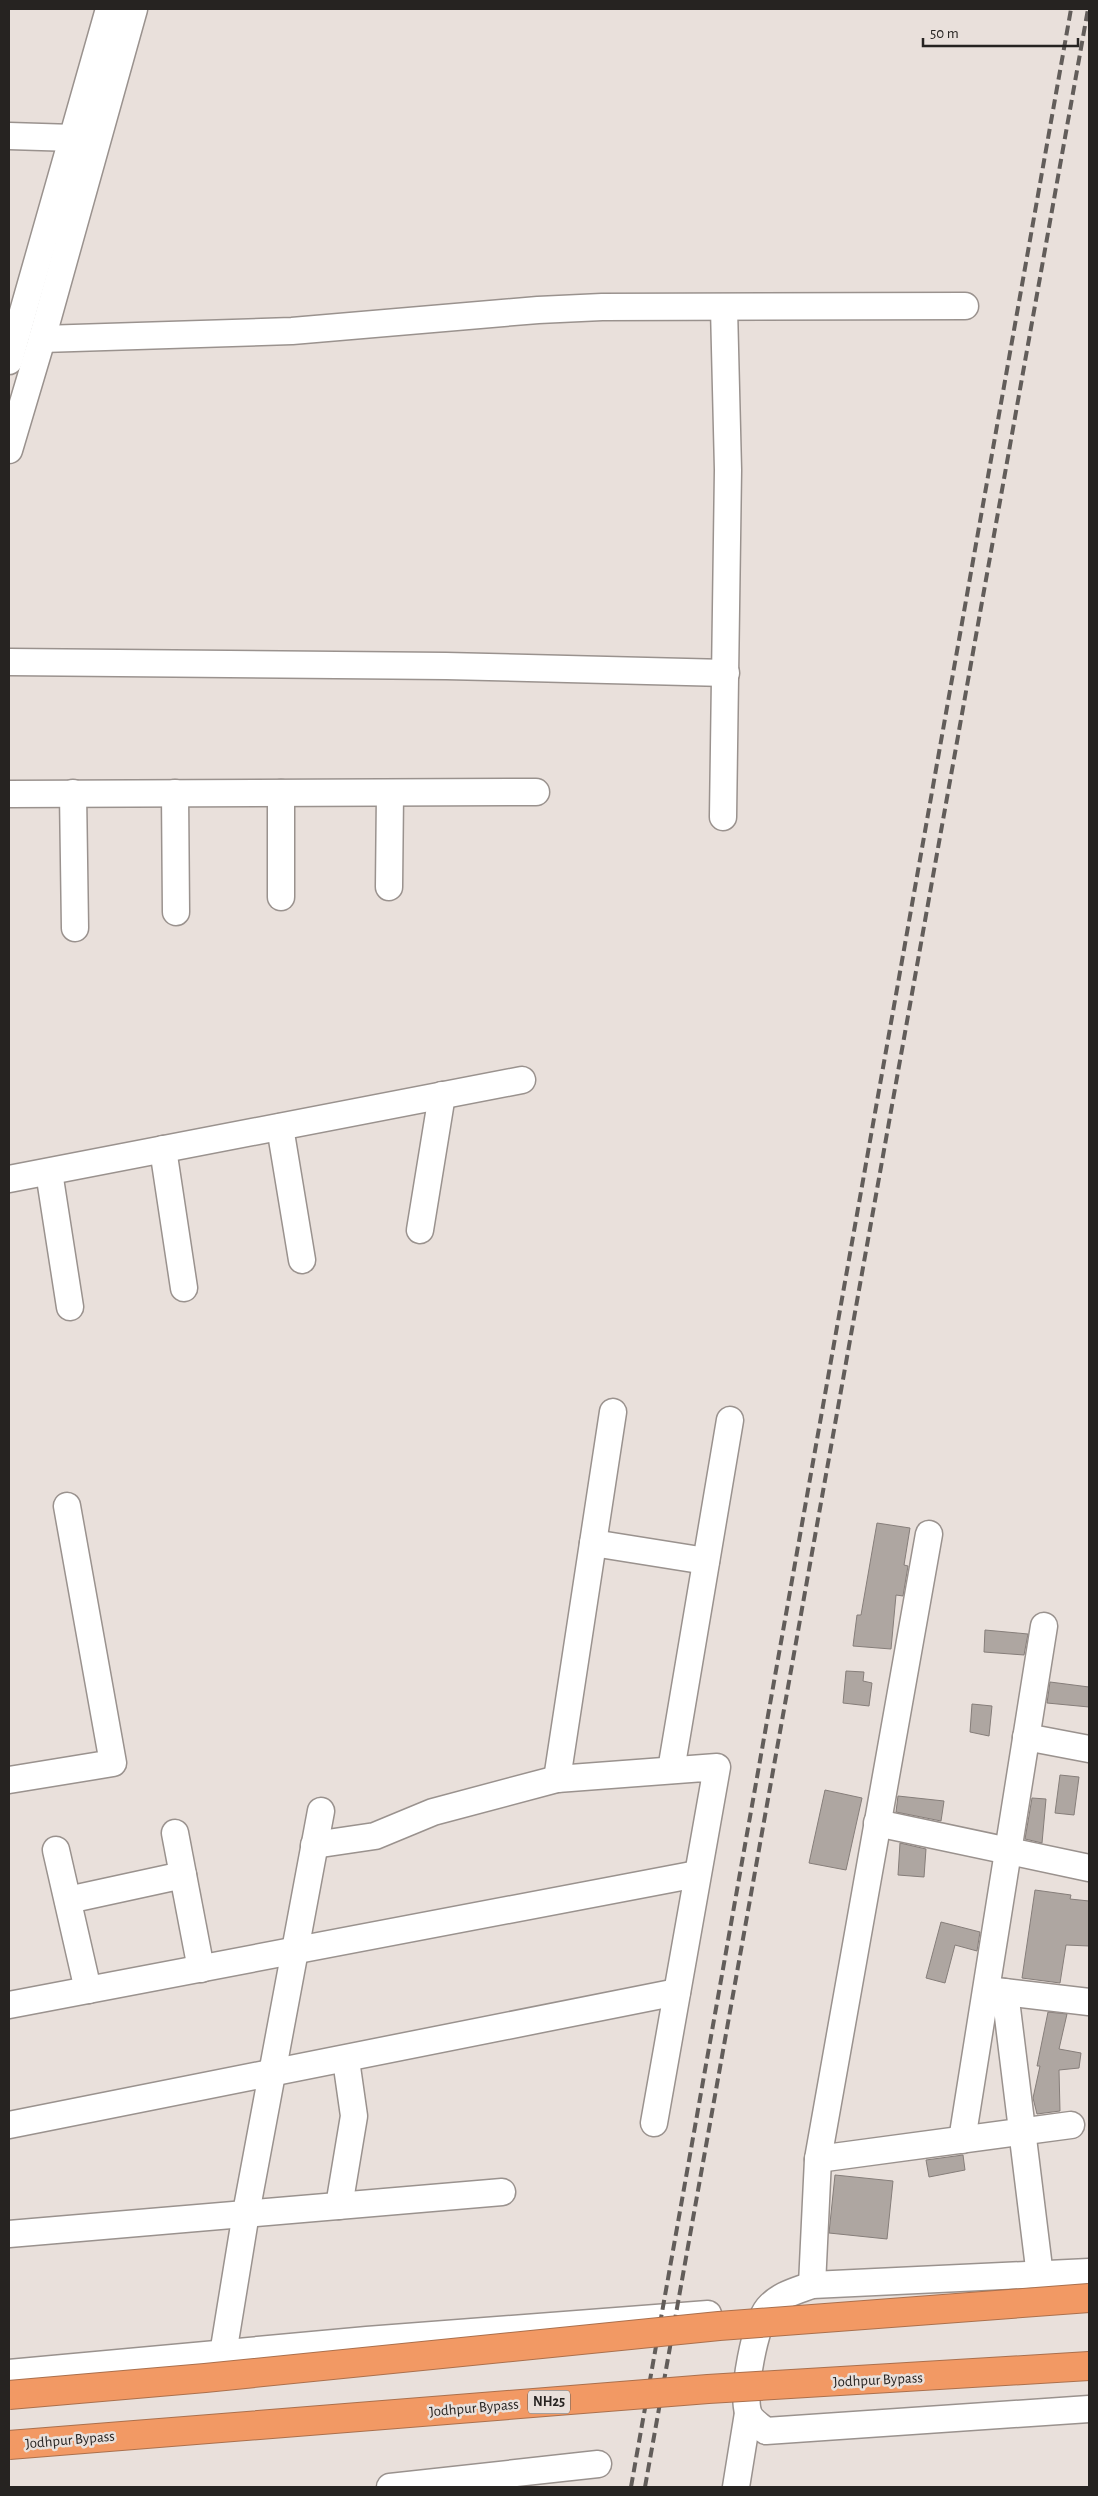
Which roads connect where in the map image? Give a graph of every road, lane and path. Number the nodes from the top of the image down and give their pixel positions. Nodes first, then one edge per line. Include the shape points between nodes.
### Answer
1 (109, 9) edge
2 (134, 9) edge
3 (9, 136) edge
4 (74, 138) junction
5 (965, 306) dead end
6 (724, 308) junction
7 (42, 339) junction
8 (9, 361) edge
9 (9, 450) edge
10 (9, 662) edge
11 (726, 673) junction
12 (536, 792) dead end
13 (175, 793) junction
14 (281, 793) junction
15 (390, 793) junction
16 (9, 794) edge
17 (73, 794) junction
18 (724, 817) dead end
19 (389, 887) dead end
20 (281, 897) dead end
21 (176, 912) dead end
22 (75, 928) dead end
23 (522, 1080) dead end
24 (442, 1096) junction
25 (280, 1127) junction
26 (163, 1149) junction
27 (49, 1172) junction
28 (9, 1179) edge
29 (420, 1230) dead end
30 (302, 1260) dead end
31 (184, 1288) dead end
32 (70, 1307) dead end
33 (612, 1412) dead end
34 (730, 1420) dead end
35 (67, 1506) dead end
36 (929, 1534) dead end
37 (593, 1543) junction
38 (706, 1561) junction
39 (1044, 1626) dead end
40 (1026, 1737) junction
41 (1089, 1749) edge
42 (671, 1770) junction
43 (558, 1778) junction
44 (9, 1780) edge
45 (321, 1811) dead end
46 (878, 1823) junction
47 (175, 1833) dead end
48 (314, 1845) junction
49 (56, 1850) dead end
50 (1008, 1851) junction
51 (1089, 1868) edge
52 (698, 1874) junction
53 (183, 1875) junction
54 (68, 1900) junction
55 (295, 1951) junction
56 (201, 1968) junction
57 (88, 1990) junction
58 (995, 1991) junction
59 (677, 1992) junction
60 (1089, 2002) edge
61 (9, 2005) edge
62 (346, 2060) junction
63 (272, 2074) junction
64 (654, 2124) dead end
65 (9, 2125) edge
66 (1071, 2126) dead end
67 (1020, 2132) junction
68 (962, 2140) junction
69 (818, 2159) junction
70 (502, 2192) dead end
71 (339, 2206) junction
72 (246, 2214) junction
73 (9, 2234) edge
74 (1089, 2272) edge
75 (1040, 2276) junction
76 (812, 2285) junction
77 (1089, 2298) edge
78 (768, 2308) junction
79 (223, 2354) junction
80 (1089, 2366) edge
81 (9, 2373) edge
82 (9, 2395) edge
83 (1089, 2410) edge
84 (748, 2414) junction
85 (9, 2445) edge
86 (598, 2464) dead end
87 (390, 2487) edge
88 (736, 2487) edge

1 - 4 street
2 - 7 street
3 - 4 street
4 - 8 street
5 - 6 street
6 - 7 street via 602,307 292,331
6 - 11 street via 728,425
7 - 9 street
10 - 11 street via 446,666
11 - 18 street
12 - 15 street
13 - 14 street
13 - 17 street
13 - 21 street
14 - 15 street
14 - 20 street
15 - 19 street
16 - 17 street
17 - 22 street
23 - 24 street
24 - 25 street
24 - 29 street
25 - 26 street
25 - 30 street
26 - 27 street
26 - 31 street
27 - 28 street
27 - 32 street
33 - 37 street
34 - 38 street
35 - 44 street via 113,1764
36 - 46 street
37 - 38 street
37 - 43 street
38 - 42 street
39 - 40 street
40 - 41 street
40 - 50 street
42 - 43 street
42 - 52 street via 717,1767
43 - 48 street via 433,1812 375,1836
45 - 48 street
46 - 50 street
46 - 69 street
47 - 53 street
48 - 55 street
49 - 54 street
50 - 51 street
50 - 58 street
52 - 55 street
52 - 59 street
53 - 54 street
53 - 56 street
54 - 57 street
55 - 56 street
55 - 63 street
56 - 57 street
57 - 61 street
58 - 60 street
58 - 67 street
58 - 68 street
59 - 62 street
59 - 64 street
62 - 63 street
62 - 71 street via 354,2116
63 - 65 street
63 - 72 street
66 - 67 street
67 - 68 street
67 - 75 street
68 - 69 street
69 - 76 street
70 - 71 street
71 - 72 street
72 - 73 street
72 - 79 street
74 - 75 street
75 - 76 street
76 - 78 street via 780,2297
77 - 82 highway, bridge via 719,2326
78 - 79 street
78 - 84 street via 755,2338 746,2395
79 - 81 street
80 - 85 highway, Jodhpur Bypass / NH25, bridge via 708,2390
83 - 84 street via 766,2430
84 - 88 street
86 - 87 street

